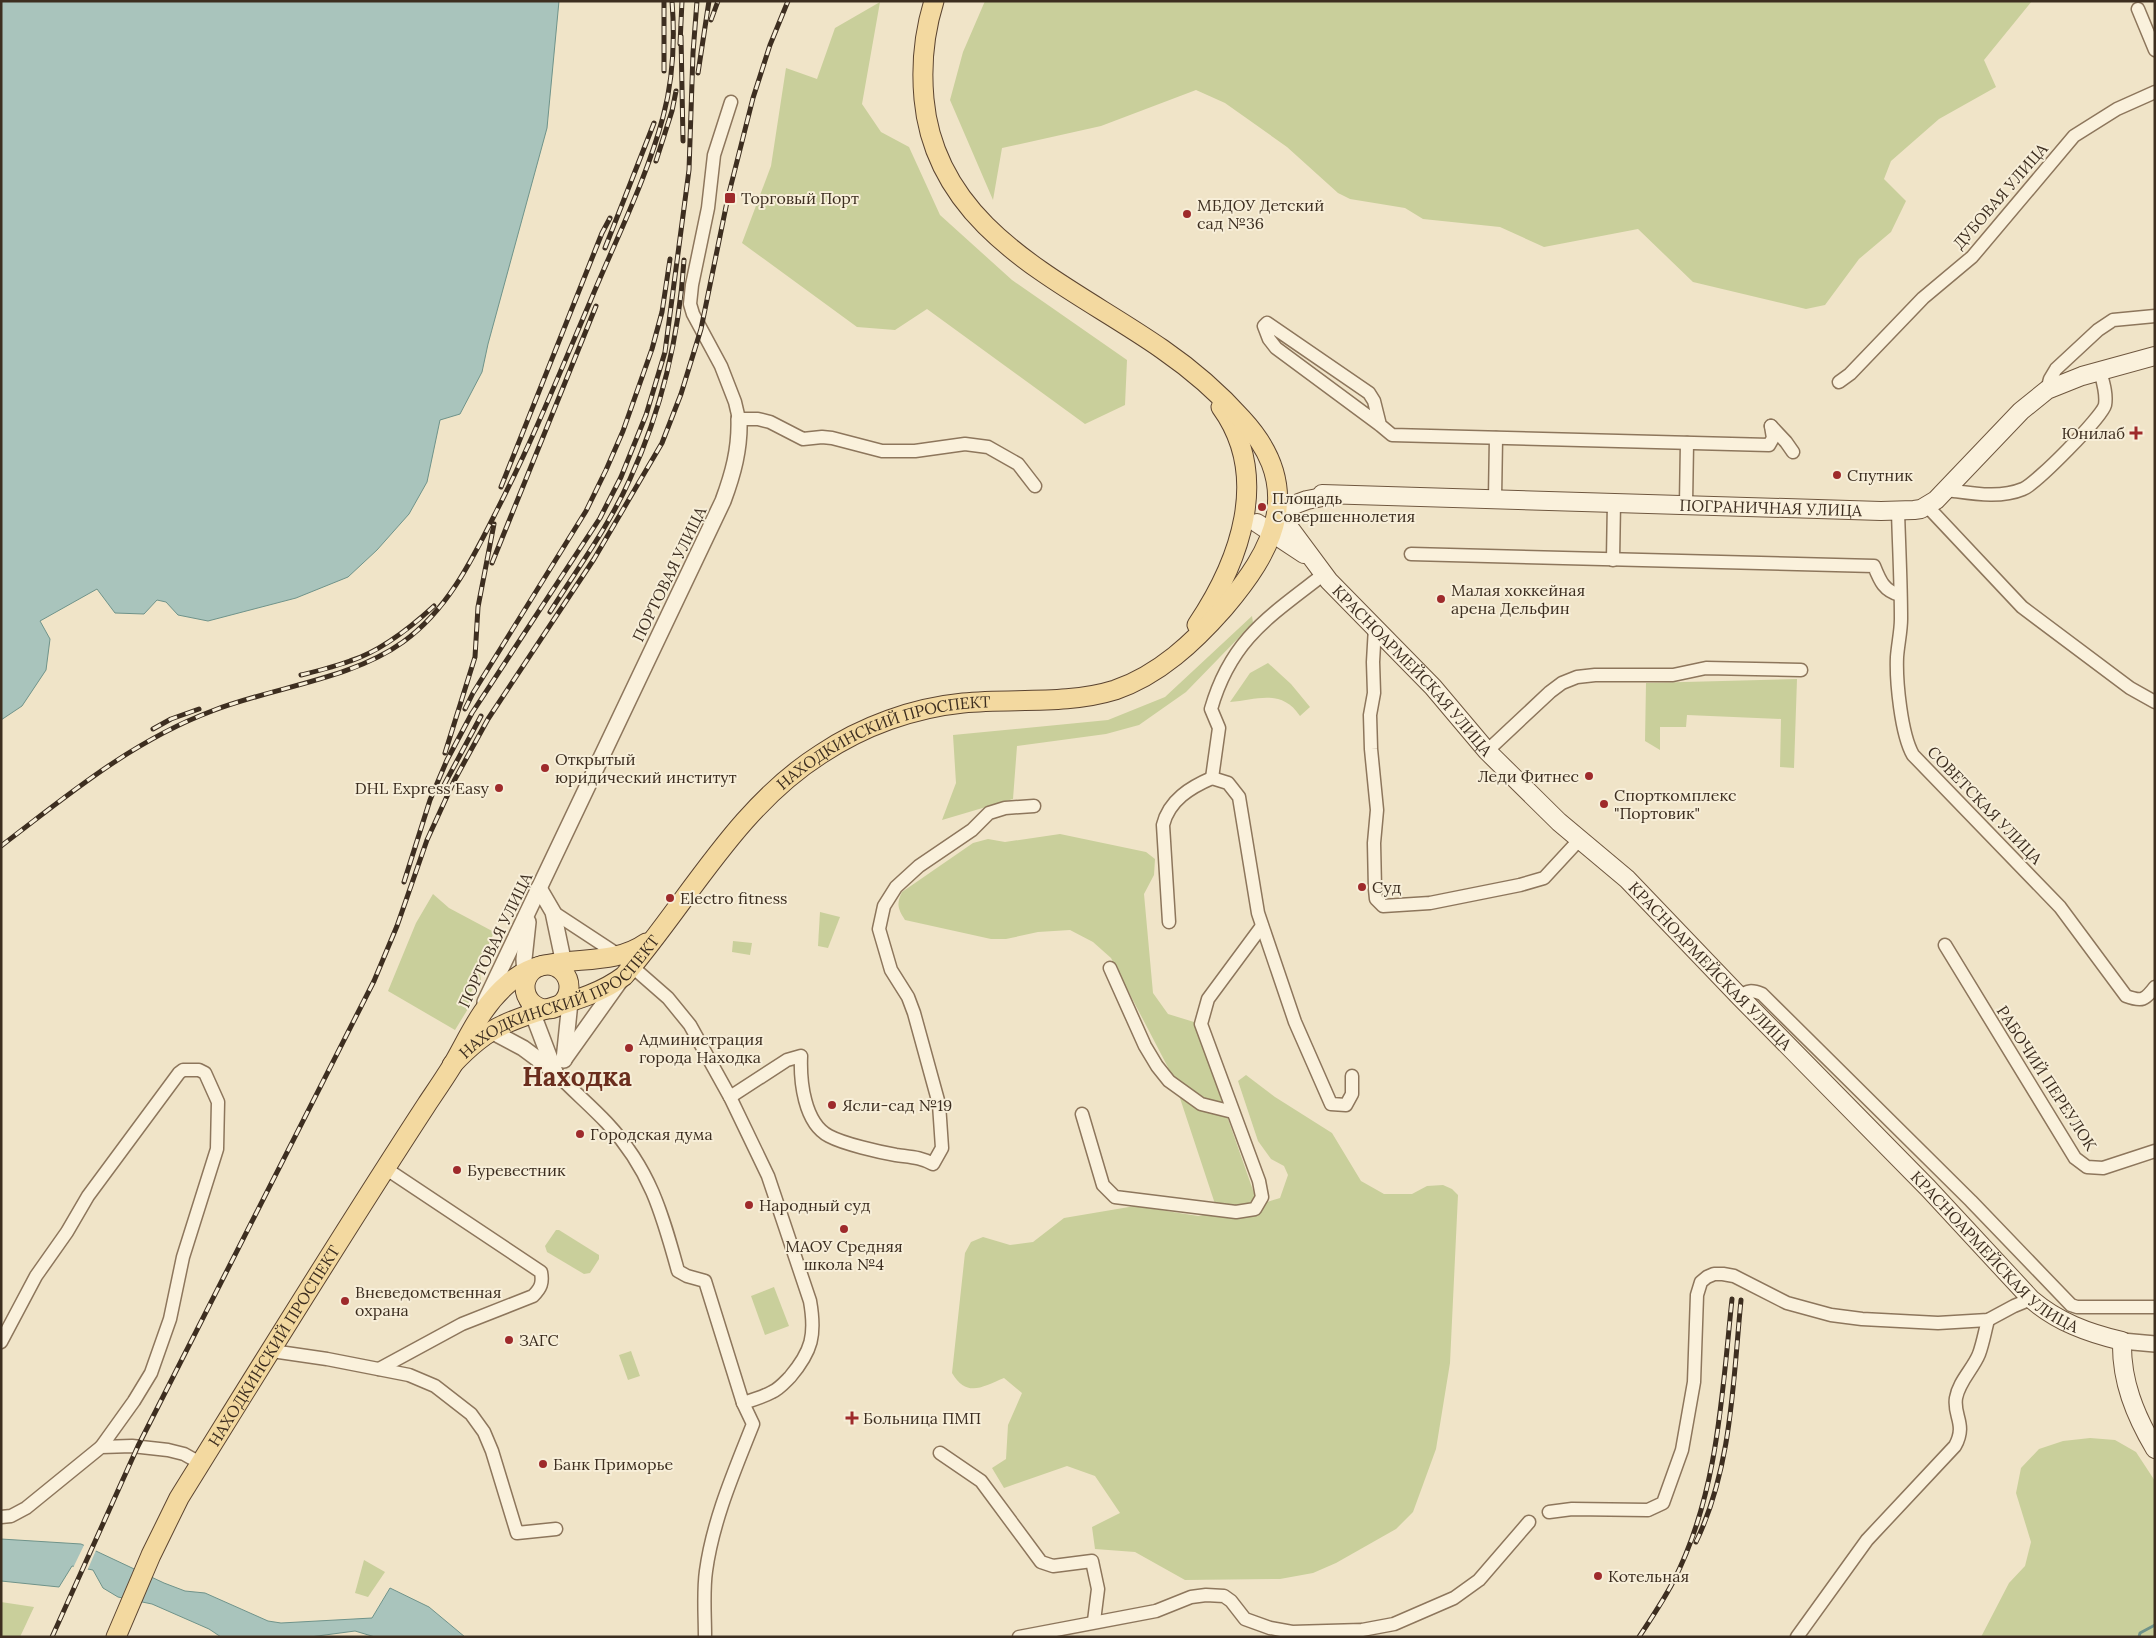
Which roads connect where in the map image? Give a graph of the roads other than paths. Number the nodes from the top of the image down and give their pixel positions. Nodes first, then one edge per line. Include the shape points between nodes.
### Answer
1 (934, 1) edge
2 (2138, 10) dead end
3 (2155, 50) edge
4 (2155, 92) edge
5 (731, 102) dead end
6 (2155, 316) edge
7 (2155, 356) edge
8 (1190, 370) junction
9 (2100, 371) junction
10 (1839, 382) dead end
11 (2047, 390) junction
12 (739, 419) junction
13 (1380, 425) junction
14 (1496, 438) junction
15 (1687, 443) junction
16 (1793, 452) dead end
17 (1035, 486) dead end
18 (1947, 490) junction
19 (1494, 498) junction
20 (1273, 499) junction
21 (1614, 502) junction
22 (1686, 504) junction
23 (1927, 506) junction
24 (1246, 507) junction
25 (1898, 511) junction
26 (1264, 529) junction
27 (1411, 554) dead end
28 (1613, 560) junction
29 (1319, 568) junction
30 (1900, 596) junction
31 (1375, 627) junction
32 (1164, 664) junction
33 (1801, 670) dead end
34 (2155, 702) edge
35 (1487, 751) junction
36 (1212, 778) junction
37 (1034, 806) dead end
38 (1580, 839) junction
39 (539, 888) junction
40 (530, 908) junction
41 (553, 912) junction
42 (1169, 922) dead end
43 (1262, 926) junction
44 (1945, 945) dead end
45 (563, 961) junction
46 (543, 965) junction
47 (625, 966) junction
48 (1110, 968) dead end
49 (525, 981) junction
50 (568, 983) junction
51 (2155, 987) edge
52 (1740, 997) junction
53 (570, 1002) junction
54 (551, 1008) junction
55 (532, 1015) junction
56 (473, 1026) junction
57 (491, 1031) junction
58 (452, 1065) junction
59 (559, 1066) junction
60 (1352, 1076) dead end
61 (730, 1098) junction
62 (1233, 1112) junction
63 (1082, 1114) dead end
64 (2155, 1151) edge
65 (385, 1168) junction
66 (1971, 1201) junction
67 (1954, 1216) junction
68 (2031, 1299) junction
69 (2155, 1307) edge
70 (1988, 1320) junction
71 (2122, 1341) junction
72 (1, 1342) edge
73 (2155, 1344) edge
74 (272, 1351) junction
75 (379, 1369) junction
76 (743, 1404) junction
77 (102, 1446) junction
78 (2155, 1449) edge
79 (940, 1454) dead end
80 (200, 1463) junction
81 (1549, 1512) dead end
82 (1, 1517) edge
83 (1529, 1522) dead end
84 (556, 1529) dead end
85 (1094, 1621) junction
86 (119, 1629) edge
87 (705, 1637) edge
88 (1019, 1637) edge
89 (1797, 1637) edge

1 - 8 main road via 922,61 925,110 929,133 950,183 987,230 1019,255
2 - 3 street
4 - 10 street, ДУБОВАЯ УЛИЦА via 2117,109 2074,136 1972,257 1923,298
5 - 12 street via 714,155 708,208 690,304 692,314 720,366
6 - 11 street via 2113,320 2098,330 2056,369
7 - 9 main road, ПОГРАНИЧНАЯ УЛИЦА
8 - 20 main road via 1258,436 1276,478
8 - 24 main road via 1207,387 1236,433 1247,471
9 - 11 main road, ПОГРАНИЧНАЯ УЛИЦА
9 - 18 street via 2106,395 2101,414 2033,484 2012,493 1989,495
11 - 18 main road, ПОГРАНИЧНАЯ УЛИЦА via 2021,411
12 - 17 street via 770,422 803,440 832,438 882,451 915,451 965,444 988,447 1018,464
12 - 39 street, ПОРТОВАЯ УЛИЦА via 738,456 723,501
13 - 13 street via 1276,348 1264,326 1267,323 1369,392
13 - 14 street via 1392,435
14 - 15 street
14 - 19 street
15 - 16 street via 1769,445 1774,438 1771,426
15 - 22 street
18 - 23 main road, ПОГРАНИЧНАЯ УЛИЦА
19 - 20 main road, ПОГРАНИЧНАЯ УЛИЦА via 1333,495
19 - 21 main road, ПОГРАНИЧНАЯ УЛИЦА
20 - 24 main road via 1252,496
20 - 26 main road
20 - 29 main road, КРАСНОАРМЕЙСКАЯ УЛИЦА
21 - 22 main road, ПОГРАНИЧНАЯ УЛИЦА
21 - 28 street
22 - 25 main road, ПОГРАНИЧНАЯ УЛИЦА
23 - 25 main road, ПОГРАНИЧНАЯ УЛИЦА
23 - 34 street via 2022,607 2130,688
24 - 26 main road via 1251,519
24 - 32 main road via 1237,545 1216,593 1193,631
25 - 30 street, СОВЕТСКАЯ УЛИЦА
26 - 29 main road, КРАСНОАРМЕЙСКАЯ УЛИЦА via 1305,554
26 - 32 main road via 1252,570 1233,597 1198,636
27 - 28 street
28 - 30 street via 1874,566 1881,584
29 - 31 main road, КРАСНОАРМЕЙСКАЯ УЛИЦА
29 - 36 street via 1260,624 1242,644 1226,671 1211,709 1218,728
30 - 51 street, СОВЕТСКАЯ УЛИЦА via 1898,677 1901,709 1912,755 2060,908 2126,996 2137,1000 2147,998
31 - 35 main road, КРАСНОАРМЕЙСКАЯ УЛИЦА via 1433,687
31 - 38 street via 1374,693 1370,715 1377,810 1374,843 1378,904 1430,904 1544,878
32 - 47 main road, НАХОДКИНСКИЙ ПРОСПЕКТ via 1143,678 1115,690 1090,695 937,707 892,718 842,741 800,768 761,804 663,926
33 - 35 street via 1706,668 1672,675 1577,677 1550,692
35 - 38 main road, КРАСНОАРМЕЙСКАЯ УЛИЦА
36 - 42 street via 1193,787 1171,805 1164,817
36 - 43 street via 1228,783 1239,797
37 - 61 street via 989,813 972,830 919,866 896,888 884,906 879,929 891,970 914,1013 939,1104 942,1148 933,1164 924,1158 895,1155 829,1136 814,1121 803,1095 801,1056 787,1060
38 - 52 main road, КРАСНОАРМЕЙСКАЯ УЛИЦА via 1627,879
39 - 40 street, ПОРТОВАЯ УЛИЦА
39 - 41 street
40 - 49 street
40 - 56 street, ПОРТОВАЯ УЛИЦА
41 - 45 street
41 - 47 street
43 - 60 street via 1295,1022 1331,1104 1346,1105 1352,1094
43 - 62 street via 1208,999 1201,1024
44 - 64 street, РАБОЧИЙ ПЕРЕУЛОК via 2075,1158 2087,1167 2103,1168
45 - 46 main road, НАХОДКИНСКИЙ ПРОСПЕКТ
45 - 47 main road, НАХОДКИНСКИЙ ПРОСПЕКТ
45 - 50 street
46 - 49 main road, НАХОДКИНСКИЙ ПРОСПЕКТ
46 - 50 main road via 562,971
47 - 53 main road, НАХОДКИНСКИЙ ПРОСПЕКТ via 604,988
47 - 59 street
47 - 61 street via 680,1011
48 - 62 street via 1145,1046 1169,1081 1201,1104
49 - 54 main road via 532,1002
49 - 55 street
49 - 56 main road, НАХОДКИНСКИЙ ПРОСПЕКТ via 501,990
50 - 53 street
50 - 54 main road via 569,990 563,1002
52 - 66 street via 1754,990 1762,994
52 - 67 main road, КРАСНОАРМЕЙСКАЯ УЛИЦА
53 - 54 main road, НАХОДКИНСКИЙ ПРОСПЕКТ
53 - 59 street
54 - 55 main road, НАХОДКИНСКИЙ ПРОСПЕКТ
55 - 57 main road, НАХОДКИНСКИЙ ПРОСПЕКТ via 512,1020
55 - 59 street
56 - 58 main road, НАХОДКИНСКИЙ ПРОСПЕКТ
57 - 58 main road, НАХОДКИНСКИЙ ПРОСПЕКТ
57 - 59 street
58 - 65 main road, НАХОДКИНСКИЙ ПРОСПЕКТ
59 - 76 street via 575,1094 607,1123 634,1156 663,1214 678,1271 704,1281
61 - 76 street via 777,1199 813,1319 809,1350 803,1362 774,1391
62 - 63 street via 1262,1197 1255,1209 1236,1212 1115,1197 1103,1185
65 - 74 main road, НАХОДКИНСКИЙ ПРОСПЕКТ
65 - 75 street via 541,1272 543,1281 533,1296 462,1324
66 - 67 street
66 - 69 street via 2071,1305
67 - 68 main road, КРАСНОАРМЕЙСКАЯ УЛИЦА
68 - 70 street
68 - 71 main road, КРАСНОАРМЕЙСКАЯ УЛИЦА via 2062,1320
70 - 81 street via 1938,1323 1862,1319 1787,1303 1734,1276 1714,1274 1706,1277 1697,1295 1694,1382 1682,1450 1663,1503 1648,1510 1572,1508
70 - 89 street via 1979,1355 1961,1384 1956,1400 1961,1426 1955,1446 1867,1540
71 - 73 street
71 - 78 main road via 2123,1372 2129,1393 2138,1421
72 - 77 street via 36,1276 88,1196 178,1073 199,1070 205,1073 218,1102 217,1149 183,1257 170,1319 151,1373
74 - 75 street
74 - 80 main road, НАХОДКИНСКИЙ ПРОСПЕКТ
75 - 84 street via 409,1375 435,1386 471,1414 492,1451 517,1533
76 - 87 street via 753,1424 711,1542 706,1573
77 - 80 street via 168,1450
77 - 82 street via 26,1508
79 - 85 street via 981,1481 1041,1562 1053,1566 1092,1561 1098,1589
80 - 86 main road, НАХОДКИНСКИЙ ПРОСПЕКТ via 179,1498
83 - 85 street via 1480,1580 1454,1598 1394,1624 1362,1630 1292,1632 1245,1619 1224,1596 1206,1595 1191,1597 1156,1611
85 - 88 street

